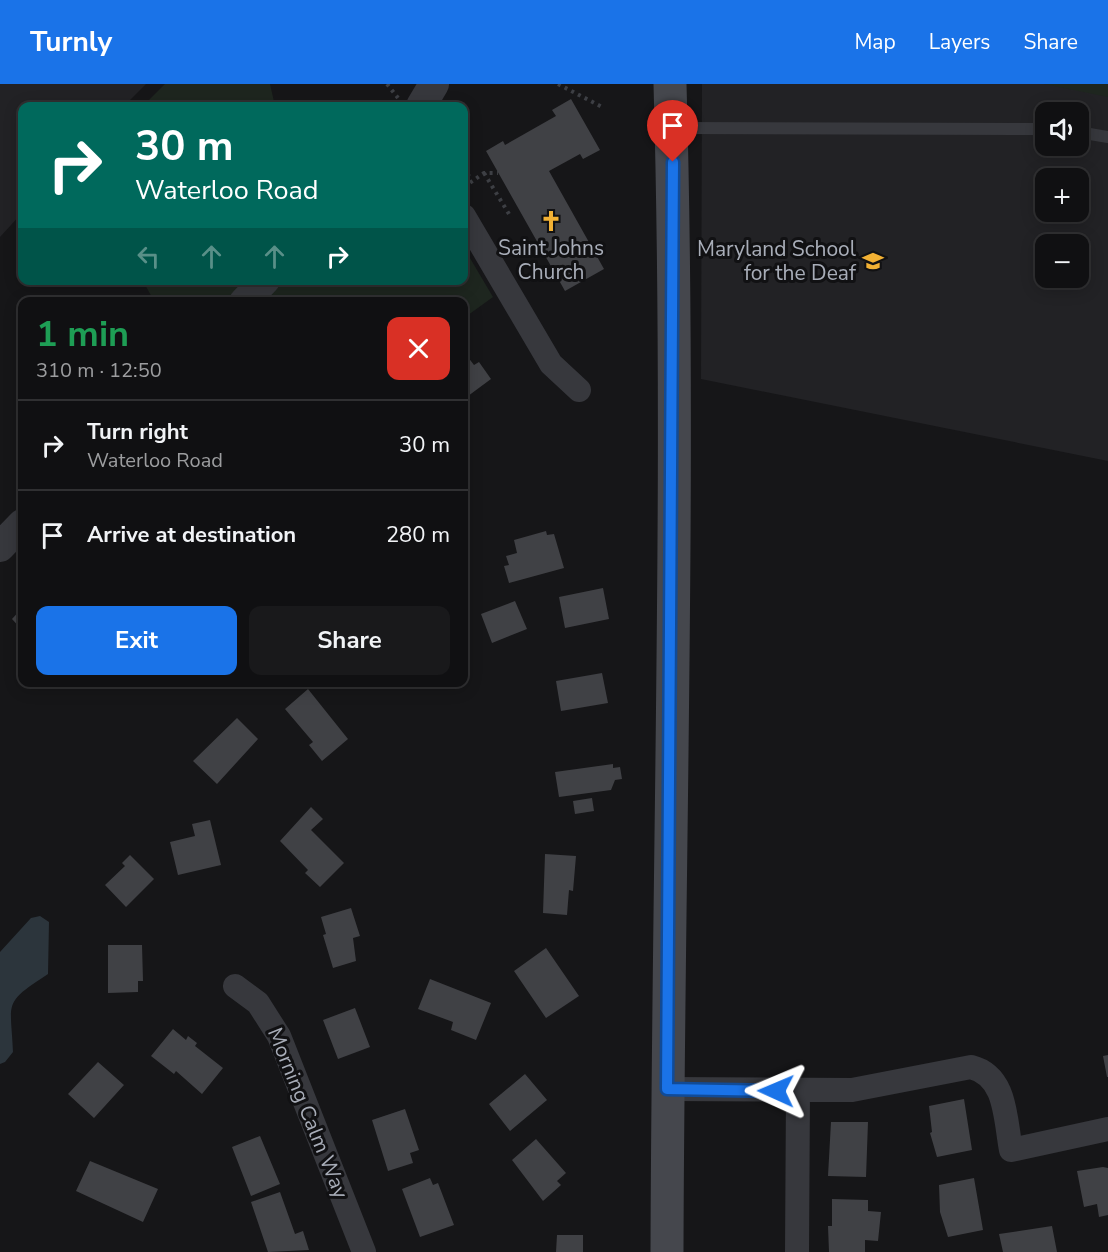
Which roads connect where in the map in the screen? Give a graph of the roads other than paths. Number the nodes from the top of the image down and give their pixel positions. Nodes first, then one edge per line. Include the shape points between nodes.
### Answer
1 (434, 84) edge
2 (670, 84) edge
3 (423, 102) edge
4 (672, 128) junction
5 (1035, 129) edge
6 (1089, 134) edge
7 (1108, 137) edge
8 (468, 223) edge
9 (260, 285) edge
10 (249, 297) edge
11 (579, 390) dead end
12 (18, 528) edge
13 (0, 547) edge
14 (235, 986) dead end
15 (667, 1089) junction
16 (798, 1091) junction
17 (1108, 1129) edge
18 (364, 1252) edge
19 (667, 1252) edge
20 (798, 1252) edge

1 - 3 street
2 - 4 main road
4 - 5 lane
4 - 15 main road
6 - 7 lane
8 - 11 street via 551,364
9 - 10 street
12 - 13 street
14 - 18 street, Morning Calm Way via 258,1003 279,1036
15 - 16 street
15 - 19 main road
16 - 17 street via 852,1090 971,1067 989,1074 997,1083 1011,1150
16 - 20 street

